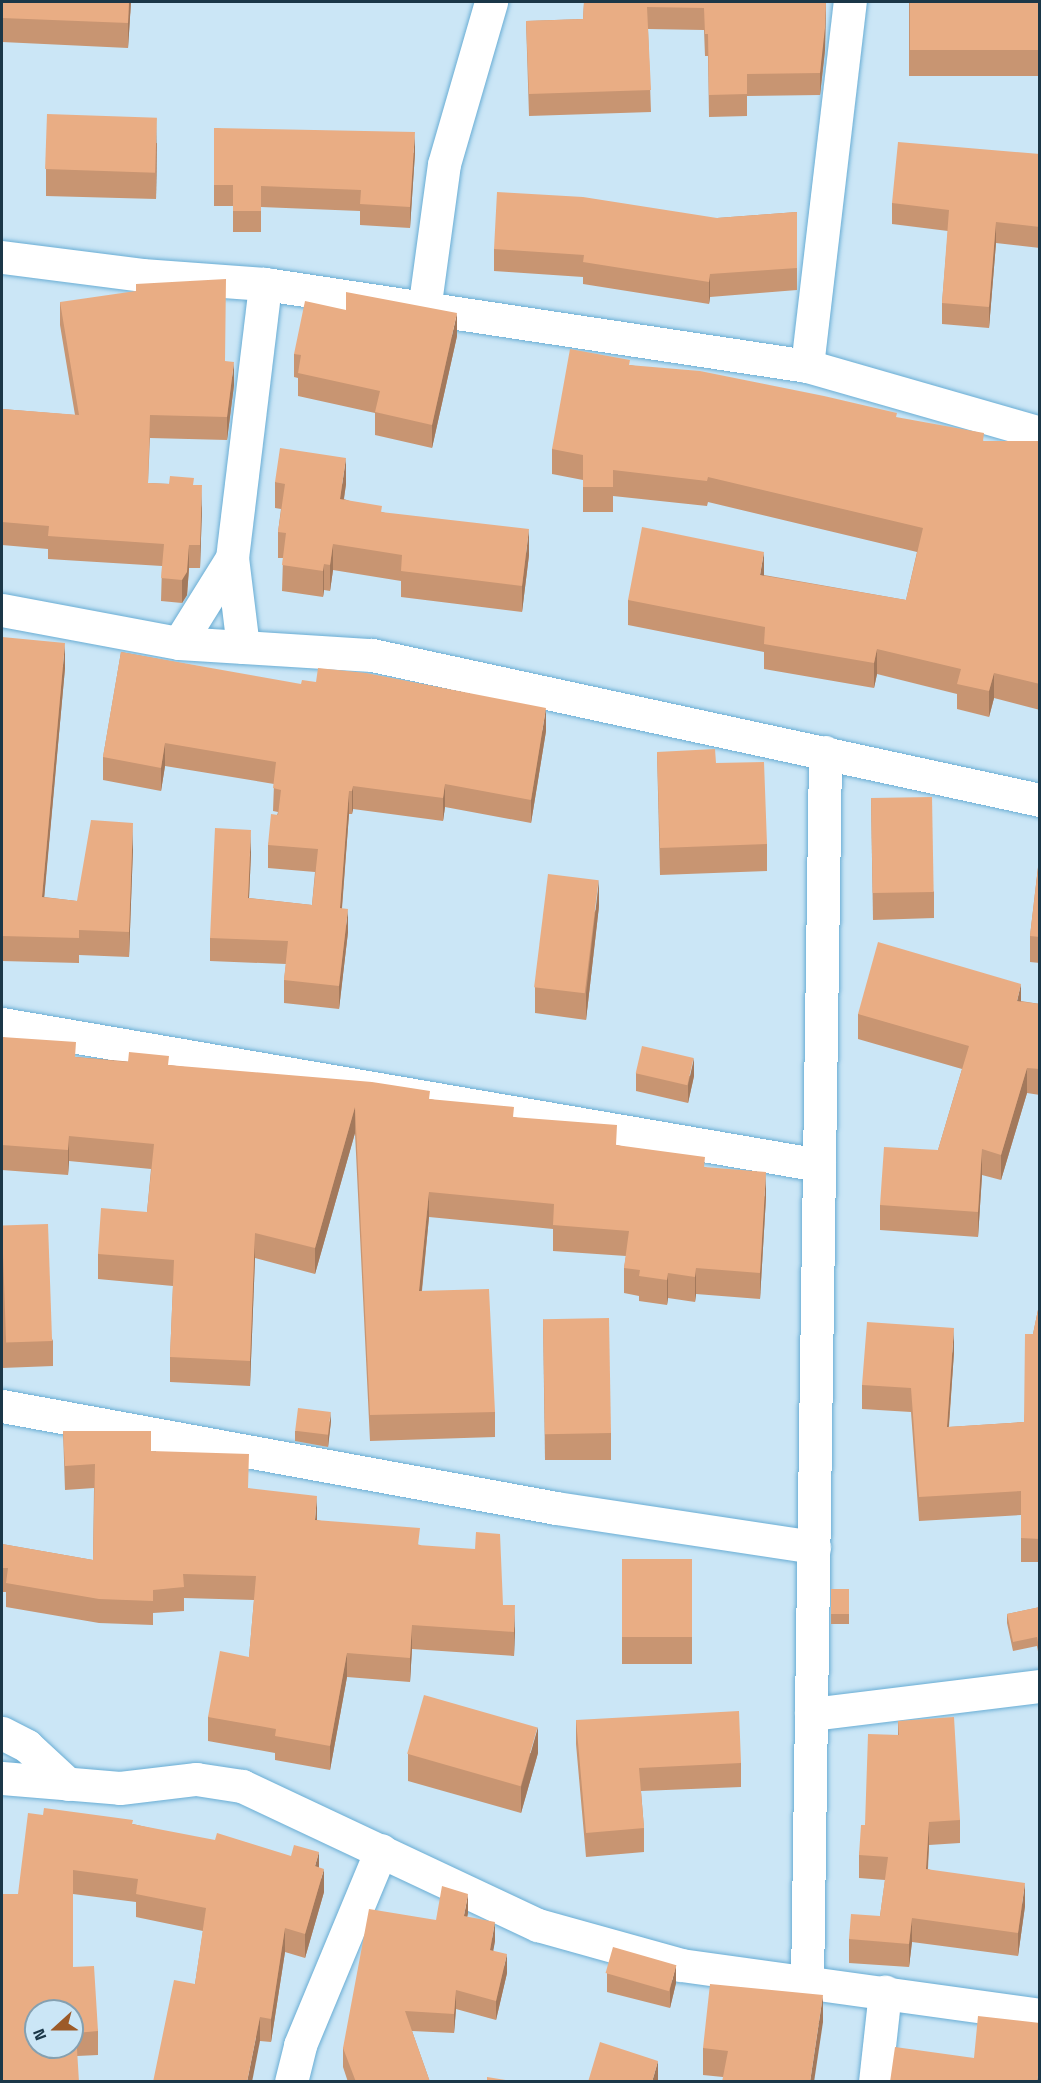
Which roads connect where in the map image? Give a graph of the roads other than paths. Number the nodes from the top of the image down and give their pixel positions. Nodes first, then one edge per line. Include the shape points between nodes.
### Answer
1 (491, 2) edge
2 (850, 2) edge
3 (2, 257) edge
4 (265, 284) junction
5 (424, 310) junction
6 (807, 366) junction
7 (1040, 433) edge
8 (232, 558) junction
9 (2, 610) edge
10 (179, 643) junction
11 (243, 646) junction
12 (825, 752) junction
13 (1040, 800) edge
14 (2, 1024) edge
15 (819, 1165) junction
16 (2, 1406) edge
17 (814, 1547) junction
18 (1040, 1686) edge
19 (812, 1714) junction
20 (2, 1733) edge
21 (2, 1778) edge
22 (68, 1784) junction
23 (381, 1850) junction
24 (807, 1983) junction
25 (885, 1992) junction
26 (1040, 2014) edge
27 (291, 2082) edge
28 (875, 2082) edge

1 - 5 street via 444,164
2 - 6 street
3 - 4 street via 142,275
4 - 5 street
4 - 8 street
5 - 6 street
6 - 7 street
8 - 10 street
8 - 11 street
9 - 10 street
10 - 11 street
11 - 12 street via 372,655
12 - 13 street
12 - 15 street
14 - 15 street
15 - 17 street
16 - 17 street via 556,1509
17 - 19 street
18 - 19 street
19 - 24 street
20 - 22 street via 27,1746
21 - 22 street
22 - 23 street via 120,1788 196,1779 242,1786
23 - 24 street via 538,1925 681,1965
23 - 27 street via 300,2045
24 - 25 street
25 - 26 street
25 - 28 street

